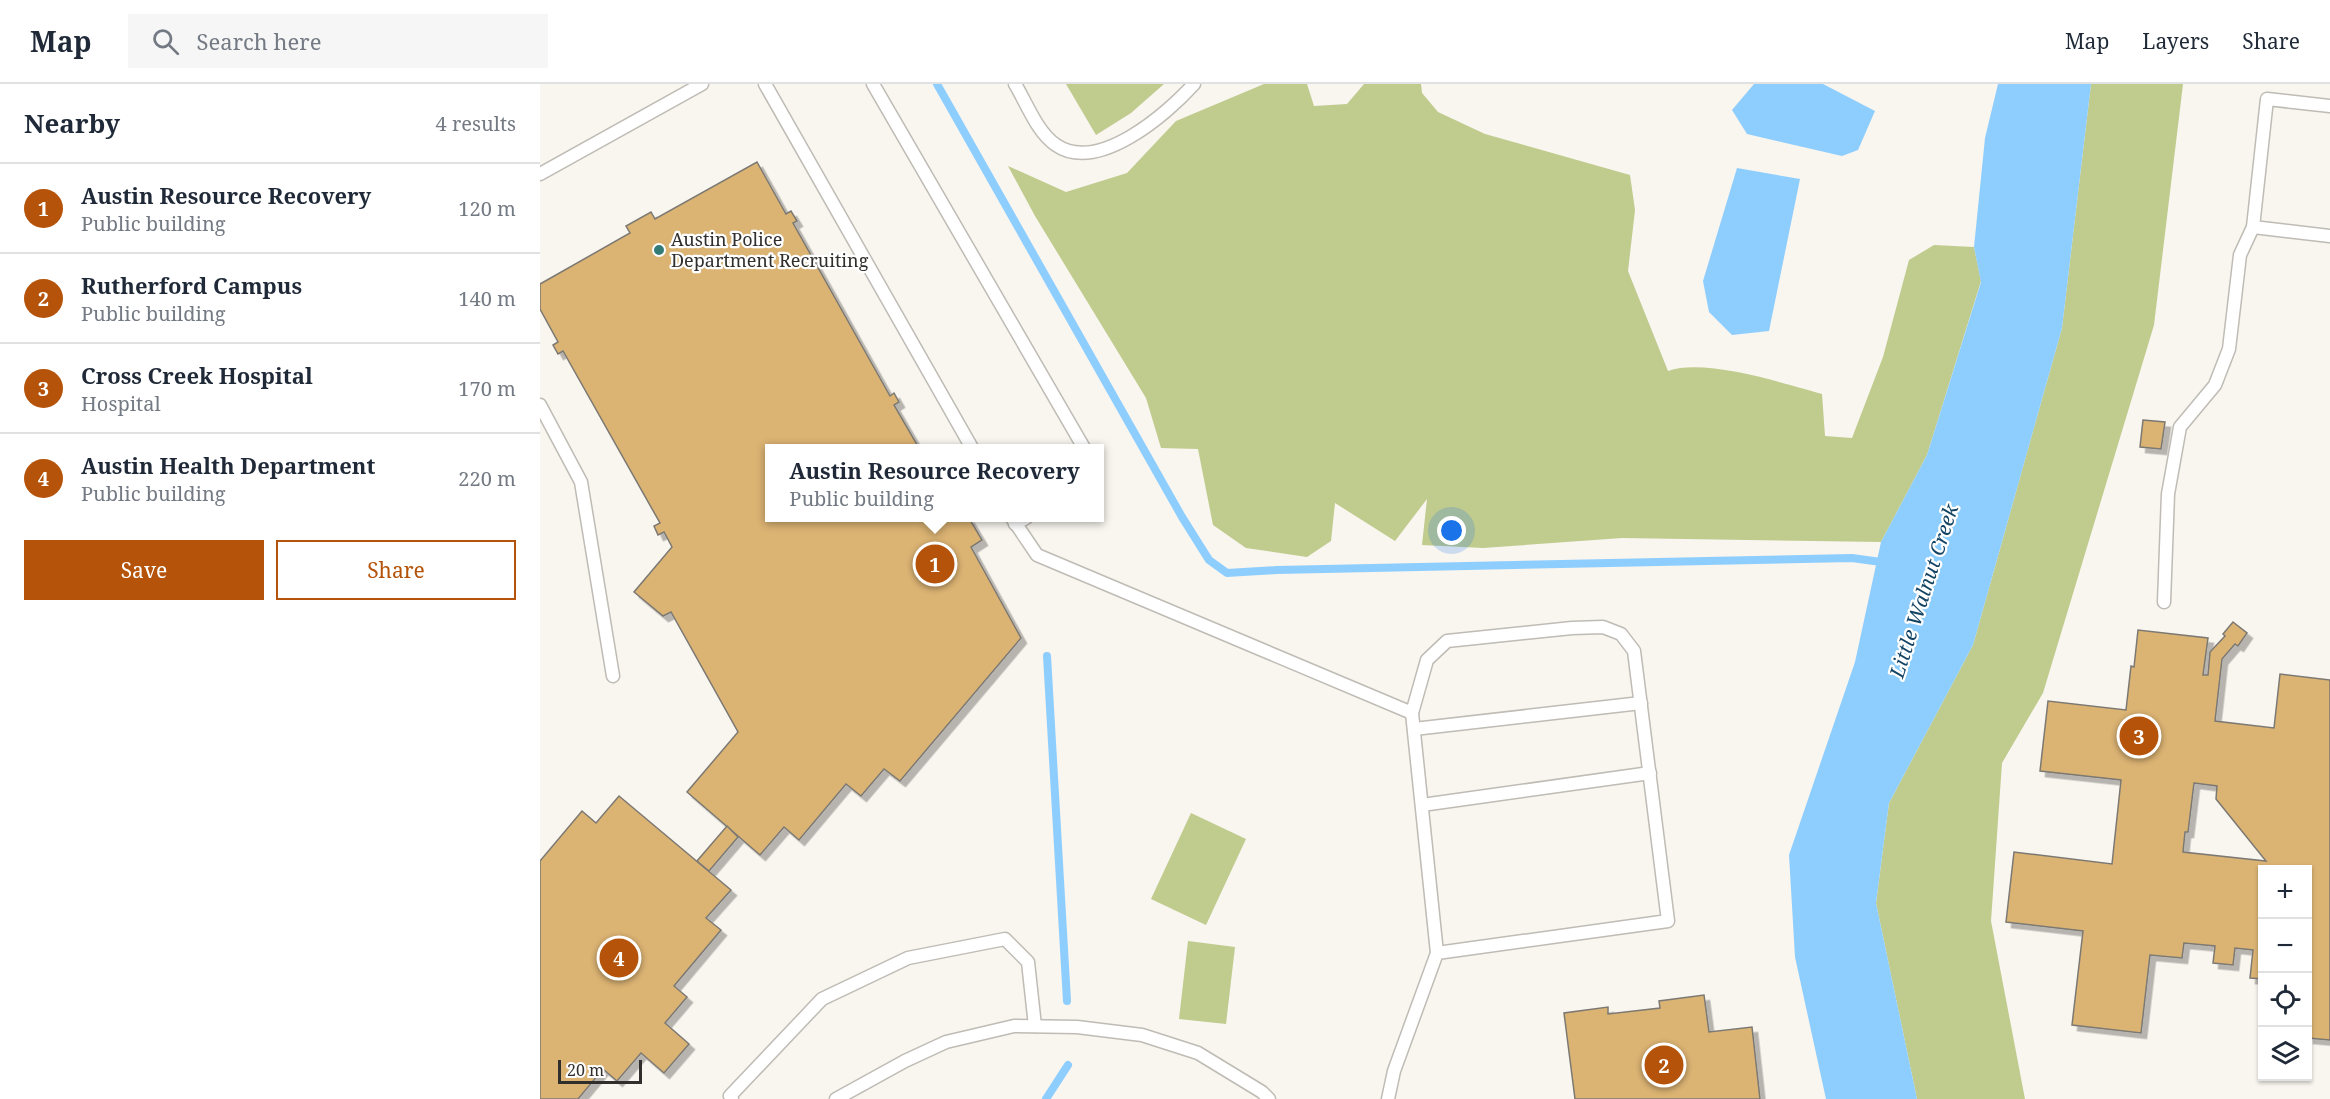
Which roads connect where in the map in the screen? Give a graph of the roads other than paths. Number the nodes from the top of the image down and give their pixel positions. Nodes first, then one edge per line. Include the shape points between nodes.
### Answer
1 (702, 84) edge
2 (765, 84) edge
3 (873, 84) edge
4 (1015, 84) edge
5 (1194, 84) edge
6 (2330, 106) edge
7 (540, 174) edge
8 (2253, 227) junction
9 (2330, 236) edge
10 (540, 405) edge
11 (970, 444) edge
12 (1081, 444) edge
13 (1019, 522) edge
14 (2164, 602) dead end
15 (613, 676) dead end
16 (1641, 703) junction
17 (1412, 713) junction
18 (1414, 729) junction
19 (1650, 773) junction
20 (1422, 805) junction
21 (1437, 953) junction
22 (1035, 1026) junction
23 (730, 1098) edge
24 (836, 1099) edge
25 (1269, 1099) edge
26 (1388, 1099) edge

1 - 7 lane
2 - 11 lane
3 - 12 lane
4 - 5 lane via 1046,136 1064,149 1086,154 1108,148 1154,120
6 - 8 lane via 2267,99
8 - 9 lane
8 - 14 lane via 2240,255 2229,349 2215,385 2180,427 2168,494
10 - 15 lane via 581,482
13 - 17 lane via 1037,555
16 - 17 lane via 1634,651 1621,634 1603,627 1572,628 1447,641 1427,660
16 - 18 lane
16 - 19 lane
17 - 18 lane
18 - 20 lane
19 - 20 lane
19 - 21 lane via 1668,921
20 - 21 lane
21 - 26 lane via 1394,1071
22 - 23 lane via 1028,962 1005,939 908,958 822,999
22 - 24 lane via 1014,1026 946,1042
22 - 25 lane via 1142,1035 1187,1049

